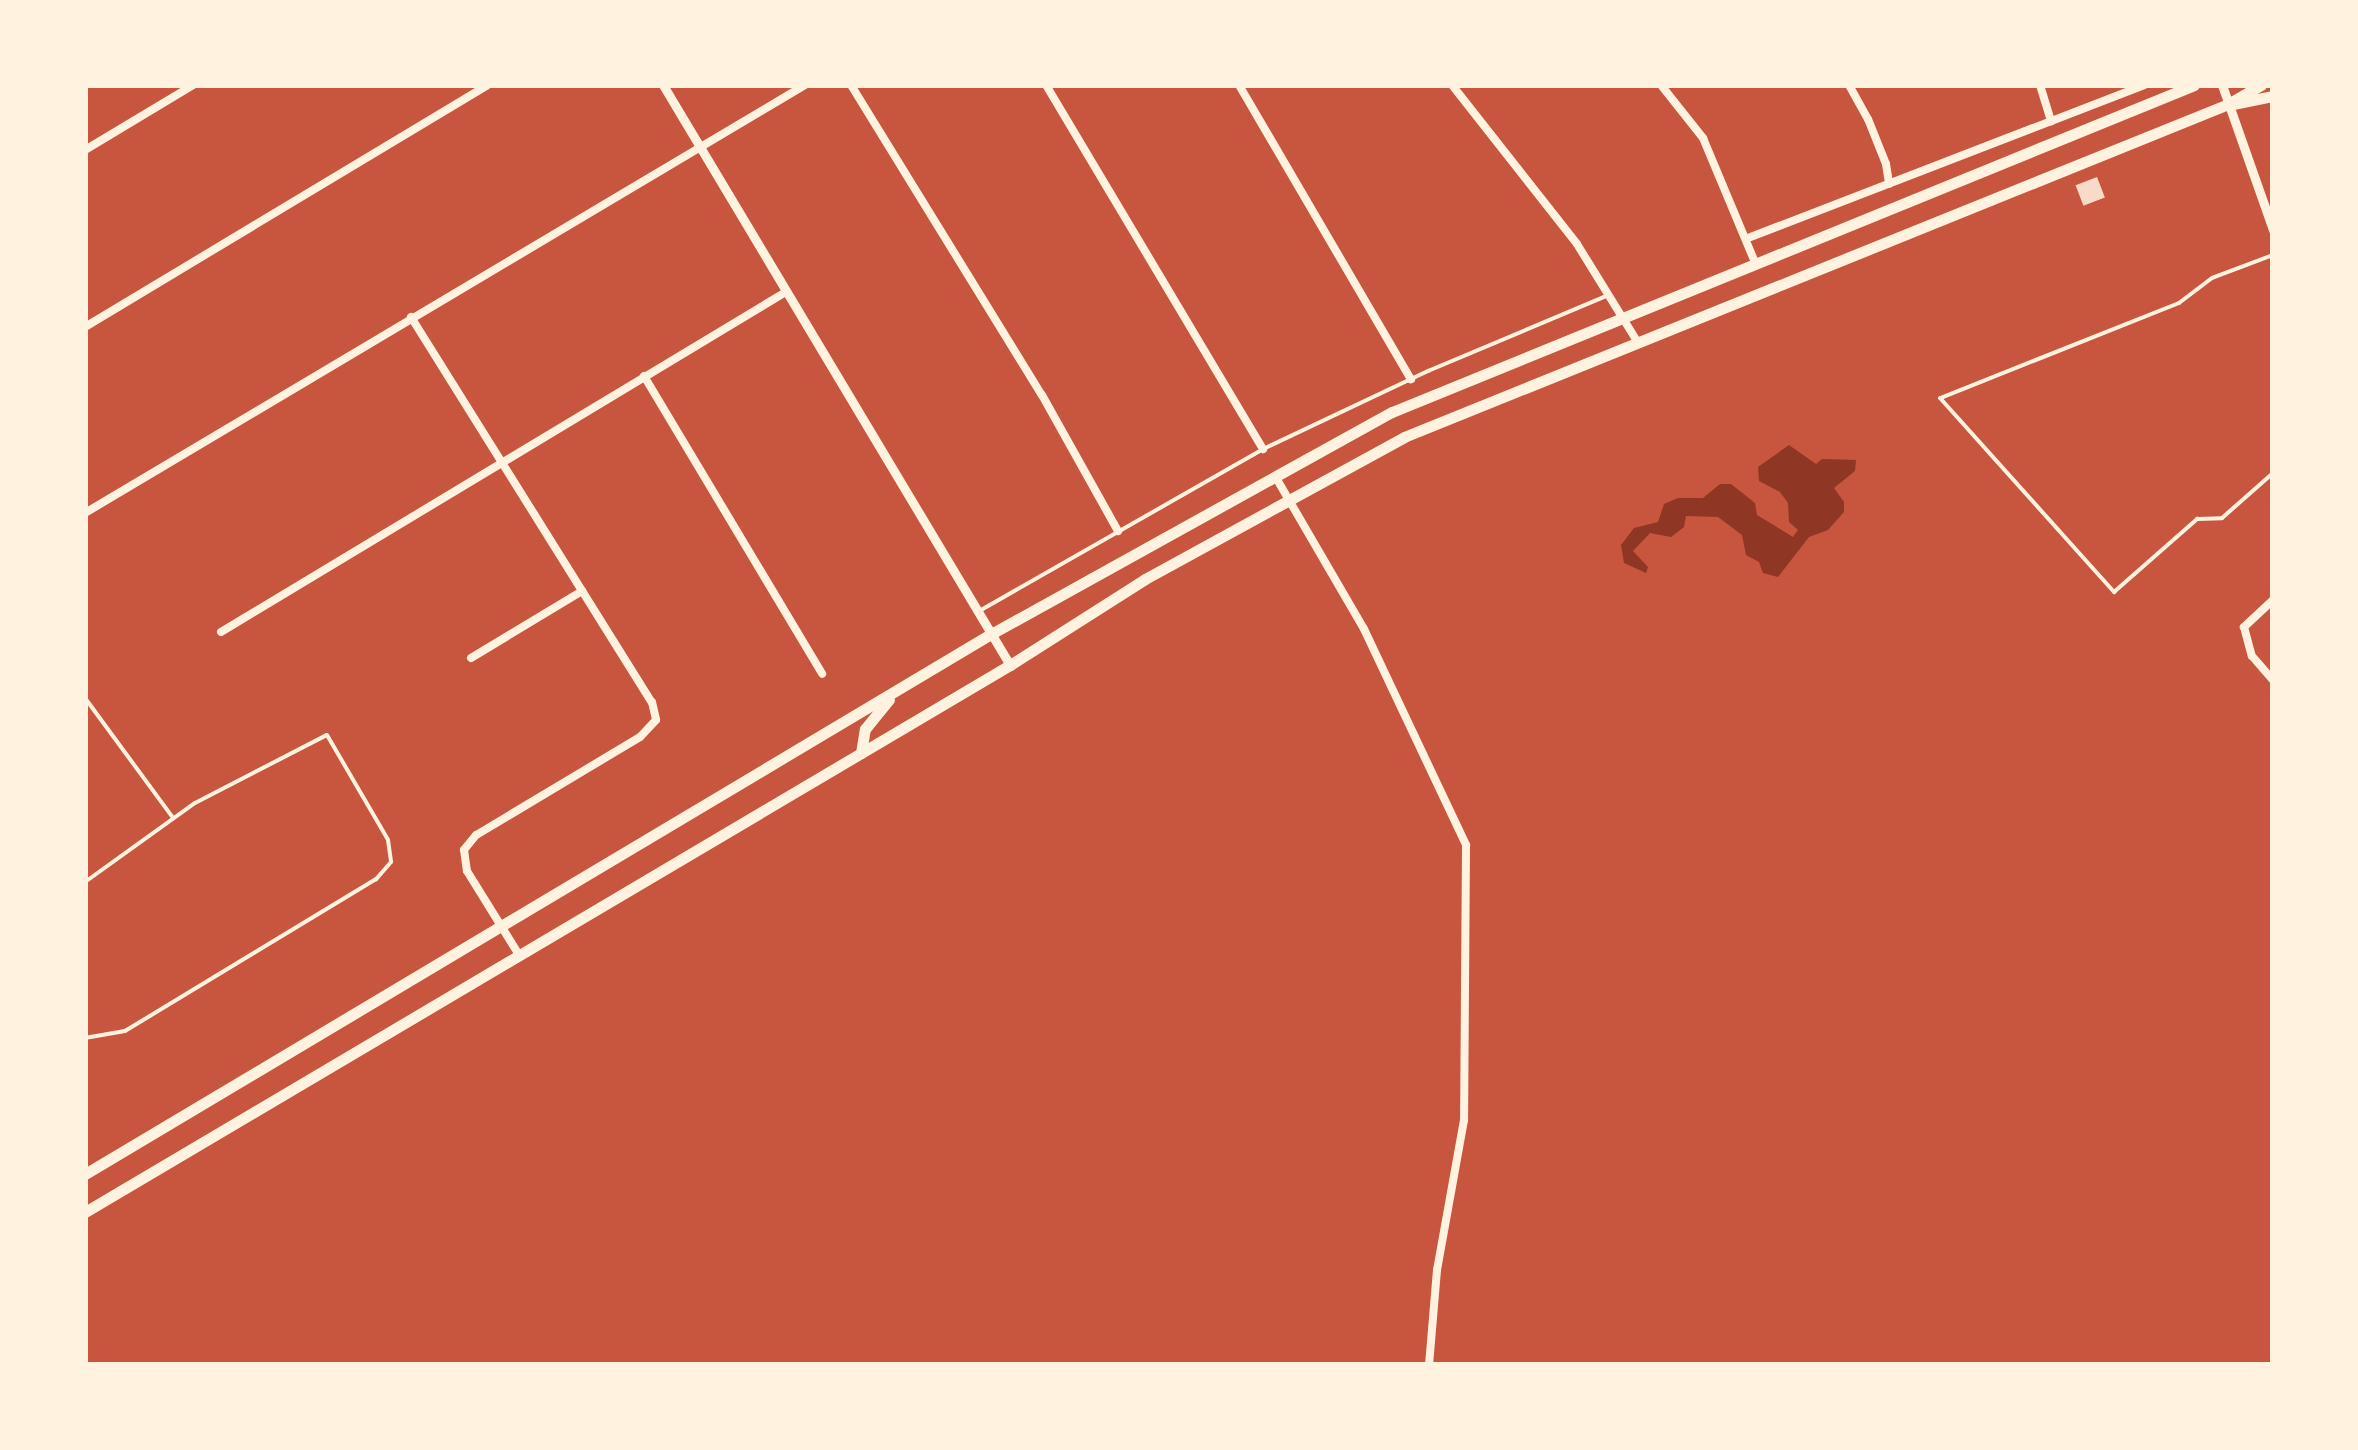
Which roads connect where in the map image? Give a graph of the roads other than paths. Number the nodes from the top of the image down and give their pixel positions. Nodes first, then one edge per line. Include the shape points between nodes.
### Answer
1 (193, 85) edge
2 (487, 85) edge
3 (664, 85) edge
4 (805, 85) edge
5 (851, 85) edge
6 (1046, 85) edge
7 (1239, 85) edge
8 (1452, 85) edge
9 (1661, 85) edge
10 (1849, 85) edge
11 (2040, 85) edge
12 (2144, 85) edge
13 (2194, 85) edge
14 (2222, 85) edge
15 (2261, 85) edge
16 (2273, 96) edge
17 (2228, 104) junction
18 (2051, 121) junction
19 (700, 144) junction
20 (85, 150) edge
21 (1962, 181) junction
22 (1888, 184) junction
23 (1971, 207) junction
24 (2273, 230) edge
25 (1748, 238) junction
26 (2273, 255) edge
27 (1756, 265) junction
28 (784, 293) junction
29 (1611, 294) junction
30 (1623, 316) junction
31 (411, 317) junction
32 (85, 327) edge
33 (1637, 341) junction
34 (644, 376) junction
35 (1411, 379) junction
36 (1263, 449) junction
37 (505, 461) junction
38 (2273, 473) edge
39 (1275, 476) junction
40 (1290, 502) junction
41 (85, 513) edge
42 (1118, 531) junction
43 (582, 592) junction
44 (2273, 600) edge
45 (977, 612) junction
46 (221, 632) dead end
47 (991, 634) junction
48 (471, 658) dead end
49 (1010, 665) junction
50 (822, 674) dead end
51 (2273, 680) edge
52 (895, 692) junction
53 (85, 698) edge
54 (861, 753) junction
55 (173, 818) junction
56 (85, 882) edge
57 (503, 928) junction
58 (519, 955) junction
59 (85, 1038) edge
60 (85, 1174) edge
61 (85, 1212) edge
62 (1429, 1365) edge

1 - 20 street
2 - 32 street
3 - 19 street
4 - 19 street
5 - 42 street
6 - 36 street
7 - 35 street
8 - 29 street
9 - 25 street via 1703,138
10 - 22 street via 1874,134
11 - 18 street
12 - 18 street
13 - 21 main road
14 - 17 street
15 - 17 main road
16 - 17 main road
17 - 23 main road
17 - 24 street
18 - 22 street
19 - 28 street
19 - 31 street
21 - 23 main road
21 - 27 main road
22 - 25 street
23 - 33 main road
25 - 27 street
26 - 38 lane via 2212,278 2180,303 1940,398 2114,592 2197,519 2222,518
27 - 30 main road
28 - 34 street
28 - 45 street
29 - 30 street
29 - 35 lane
30 - 33 street
30 - 39 main road via 1392,412
31 - 37 street
31 - 41 street
33 - 40 main road via 1404,436
34 - 37 street
34 - 50 street
35 - 36 lane
36 - 42 lane
37 - 43 street
37 - 46 street
39 - 40 street
39 - 47 main road
40 - 49 main road via 1145,579
40 - 62 street via 1364,629 1466,846 1464,1120
42 - 45 lane
43 - 48 street
43 - 57 street via 652,702 656,720 640,737 476,835 464,850 467,871
44 - 51 street via 2244,627 2252,656
45 - 47 street
47 - 49 street
47 - 52 main road
49 - 54 main road
52 - 54 main road via 865,728
52 - 57 main road
53 - 55 lane
54 - 58 main road
55 - 56 lane
55 - 59 lane via 326,735 388,840 390,862 376,878 125,1031
57 - 58 street
57 - 60 main road
58 - 61 main road

